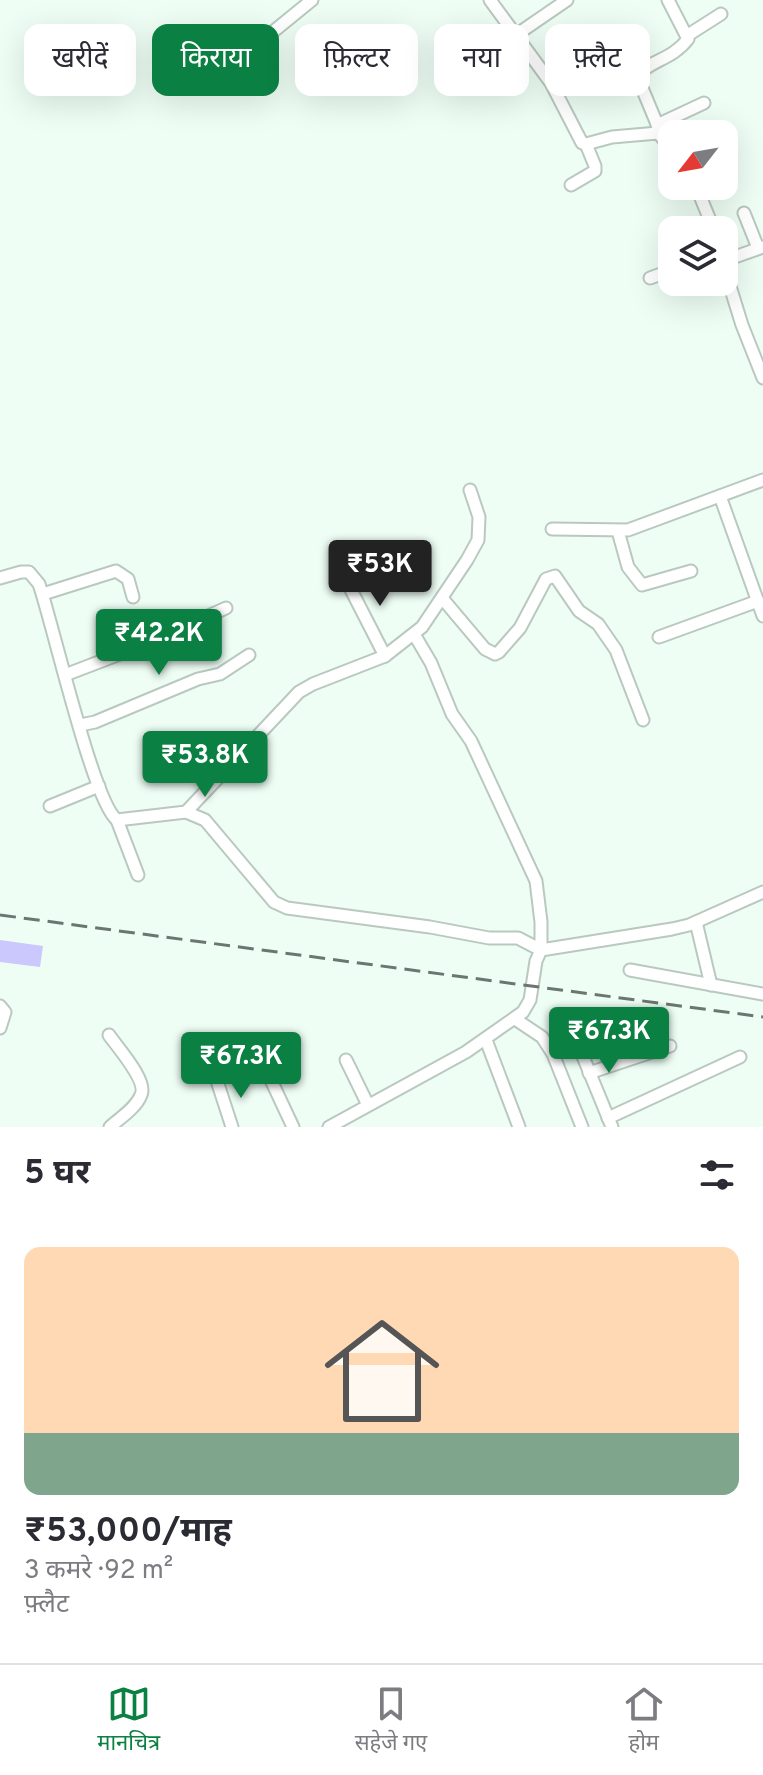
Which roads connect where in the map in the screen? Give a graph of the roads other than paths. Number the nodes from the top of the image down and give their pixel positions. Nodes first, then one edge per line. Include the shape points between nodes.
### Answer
1 (312, 0) edge
2 (490, 0) edge
3 (567, 0) edge
4 (668, 0) edge
5 (721, 14) dead end
6 (508, 24) edge
7 (529, 26) edge
8 (279, 27) edge
9 (688, 35) junction
10 (529, 53) edge
11 (704, 103) dead end
12 (676, 120) edge
13 (658, 125) edge
14 (658, 131) edge
15 (586, 144) junction
16 (571, 185) dead end
17 (744, 213) dead end
18 (761, 248) edge
19 (738, 257) edge
20 (658, 275) edge
21 (650, 278) dead end
22 (734, 296) edge
23 (763, 378) edge
24 (763, 480) edge
25 (470, 490) dead end
26 (720, 496) junction
27 (552, 529) dead end
28 (618, 531) junction
29 (691, 571) dead end
30 (344, 576) dead end
31 (0, 578) edge
32 (43, 594) junction
33 (133, 597) dead end
34 (442, 598) junction
35 (758, 601) junction
36 (226, 608) dead end
37 (763, 616) edge
38 (414, 634) junction
39 (659, 637) dead end
40 (249, 655) dead end
41 (385, 656) junction
42 (65, 675) junction
43 (643, 720) dead end
44 (80, 725) junction
45 (99, 786) junction
46 (50, 806) dead end
47 (186, 812) junction
48 (117, 820) junction
49 (138, 875) dead end
50 (763, 892) edge
51 (696, 922) junction
52 (541, 950) junction
53 (630, 970) dead end
54 (711, 985) junction
55 (763, 994) edge
56 (2, 1009) edge
57 (515, 1019) junction
58 (0, 1028) edge
59 (109, 1035) dead end
60 (575, 1037) dead end
61 (486, 1040) junction
62 (670, 1046) dead end
63 (740, 1057) dead end
64 (346, 1060) dead end
65 (263, 1063) dead end
66 (589, 1073) junction
67 (218, 1084) dead end
68 (368, 1105) junction
69 (610, 1123) edge
70 (110, 1127) edge
71 (232, 1127) edge
72 (293, 1127) edge
73 (329, 1127) edge
74 (519, 1127) edge
75 (582, 1127) edge

1 - 8 street
2 - 6 street
3 - 7 street
4 - 9 street
5 - 9 street
9 - 13 street via 676,53 637,76
10 - 15 street
11 - 12 street
14 - 15 street
15 - 16 street via 595,171
17 - 18 street
18 - 19 street
20 - 21 street
22 - 23 street
24 - 26 street
25 - 34 street via 479,517 478,540
26 - 28 street
26 - 35 street
27 - 28 street
28 - 29 street via 628,567 642,585
30 - 41 street
31 - 32 street via 29,572
32 - 33 street via 116,571 128,579
32 - 42 street
34 - 38 street
34 - 43 street via 495,654 520,628 546,579 559,578 579,611 598,624 616,650
35 - 37 street
35 - 39 street
36 - 42 street
38 - 41 street
38 - 52 street via 536,881
40 - 44 street via 220,674
41 - 47 street via 299,692
42 - 44 street
44 - 45 street
45 - 46 street
45 - 48 street
47 - 48 street
47 - 52 street via 205,820 279,906 518,938
48 - 49 street
50 - 51 street
51 - 52 street
51 - 54 street
52 - 57 street via 528,1007
53 - 54 street
54 - 55 street
56 - 58 street
57 - 61 street
57 - 75 street via 542,1037 553,1054
59 - 70 street via 143,1090
60 - 66 street
61 - 68 street
61 - 74 street
62 - 66 street
63 - 69 street
64 - 68 street
65 - 72 street
66 - 69 street
67 - 71 street
68 - 73 street

